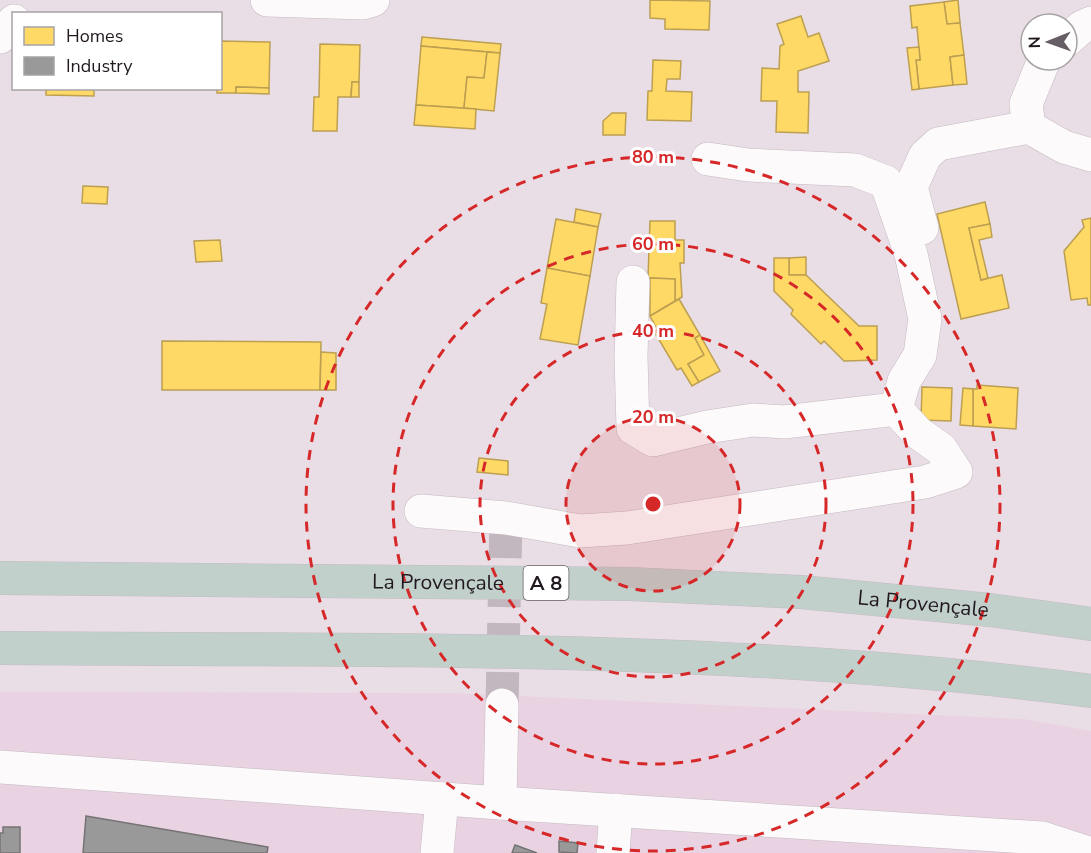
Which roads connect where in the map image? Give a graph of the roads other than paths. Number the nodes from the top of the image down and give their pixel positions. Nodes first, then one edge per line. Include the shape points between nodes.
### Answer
1 (31, 0) edge
2 (267, 0) edge
3 (373, 0) edge
4 (22, 12) edge
5 (12, 23) edge
6 (0, 37) edge
7 (1039, 72) edge
8 (1029, 127) junction
9 (1091, 155) edge
10 (708, 159) dead end
11 (930, 257) dead end
12 (633, 282) dead end
13 (896, 410) junction
14 (421, 511) dead end
15 (0, 578) edge
16 (1091, 624) edge
17 (0, 648) edge
18 (1091, 691) edge
19 (502, 705) tunnel mouth
20 (12, 767) edge
21 (442, 799) junction
22 (500, 803) junction
23 (616, 810) junction
24 (437, 853) edge
25 (613, 853) edge
26 (1088, 853) edge

1 - 4 street
2 - 3 street
5 - 6 street
7 - 8 street via 1026,104
8 - 9 street via 1064,147
8 - 11 street via 938,144 925,156 911,187
10 - 13 street via 855,170 886,182 911,254 925,319 920,356 904,381
12 - 13 street via 633,428 653,440 753,420 784,422
13 - 14 street via 916,432 941,449 956,472 925,483 627,528 580,531 506,507
15 - 16 highway, La Provençale / A 8 via 630,584 801,592
17 - 18 highway via 424,651 781,662
19 - 22 street
20 - 21 street
21 - 22 street
21 - 24 street
22 - 23 street
23 - 25 street
23 - 26 street via 1042,838

